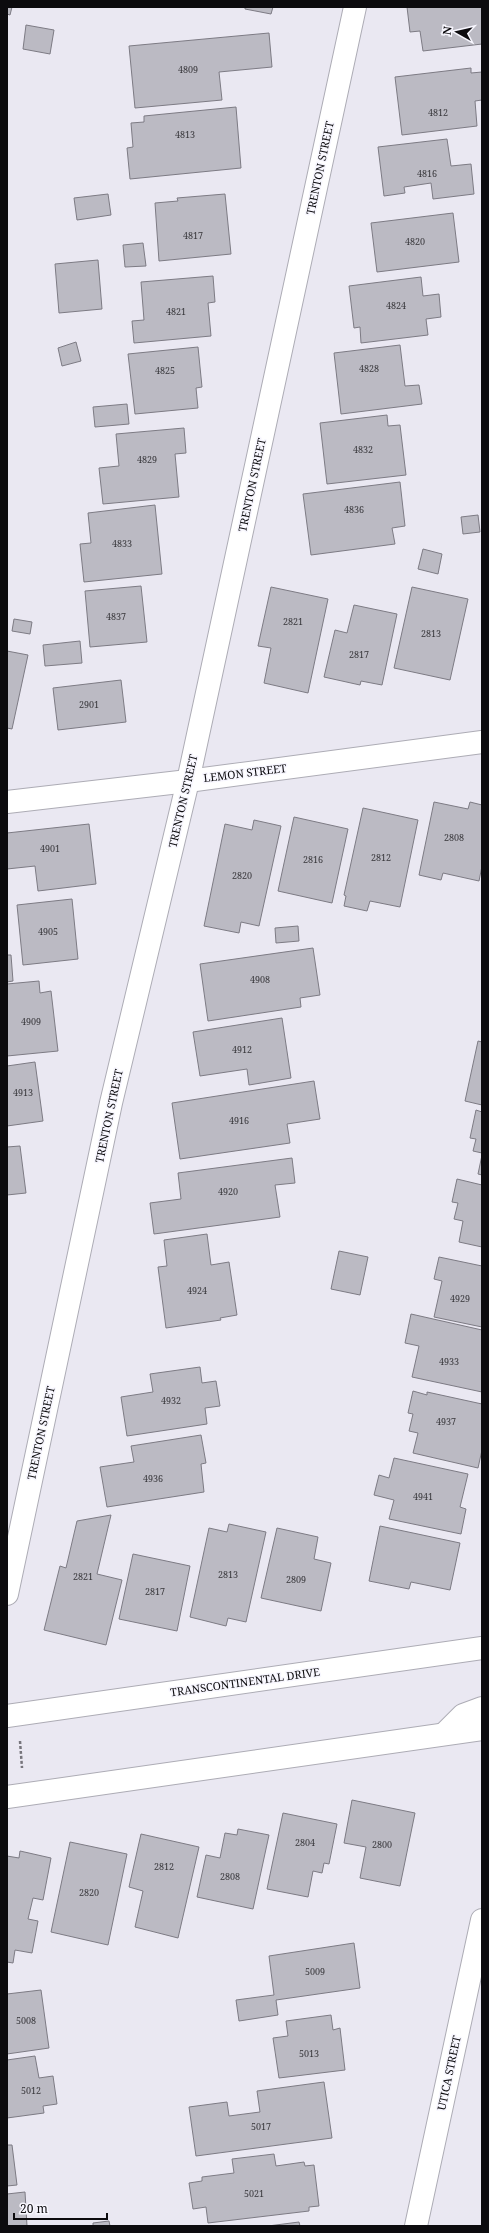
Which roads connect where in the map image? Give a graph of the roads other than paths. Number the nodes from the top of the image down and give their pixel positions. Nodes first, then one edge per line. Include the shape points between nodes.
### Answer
1 (355, 7) edge
2 (482, 742) edge
3 (188, 781) junction
4 (7, 802) edge
5 (7, 1594) edge
6 (482, 1648) edge
7 (482, 1708) edge
8 (7, 1716) edge
9 (482, 1729) edge
10 (444, 1734) junction
11 (7, 1797) edge
12 (482, 1920) edge
13 (416, 2226) edge

1 - 3 street, TRENTON STREET
2 - 3 street, LEMON STREET
3 - 4 street, LEMON STREET
3 - 5 street, TRENTON STREET via 111,1103
6 - 8 street, TRANSCONTINENTAL DRIVE
7 - 10 street via 464,1715
9 - 10 street
10 - 11 street
12 - 13 street, UTICA STREET

